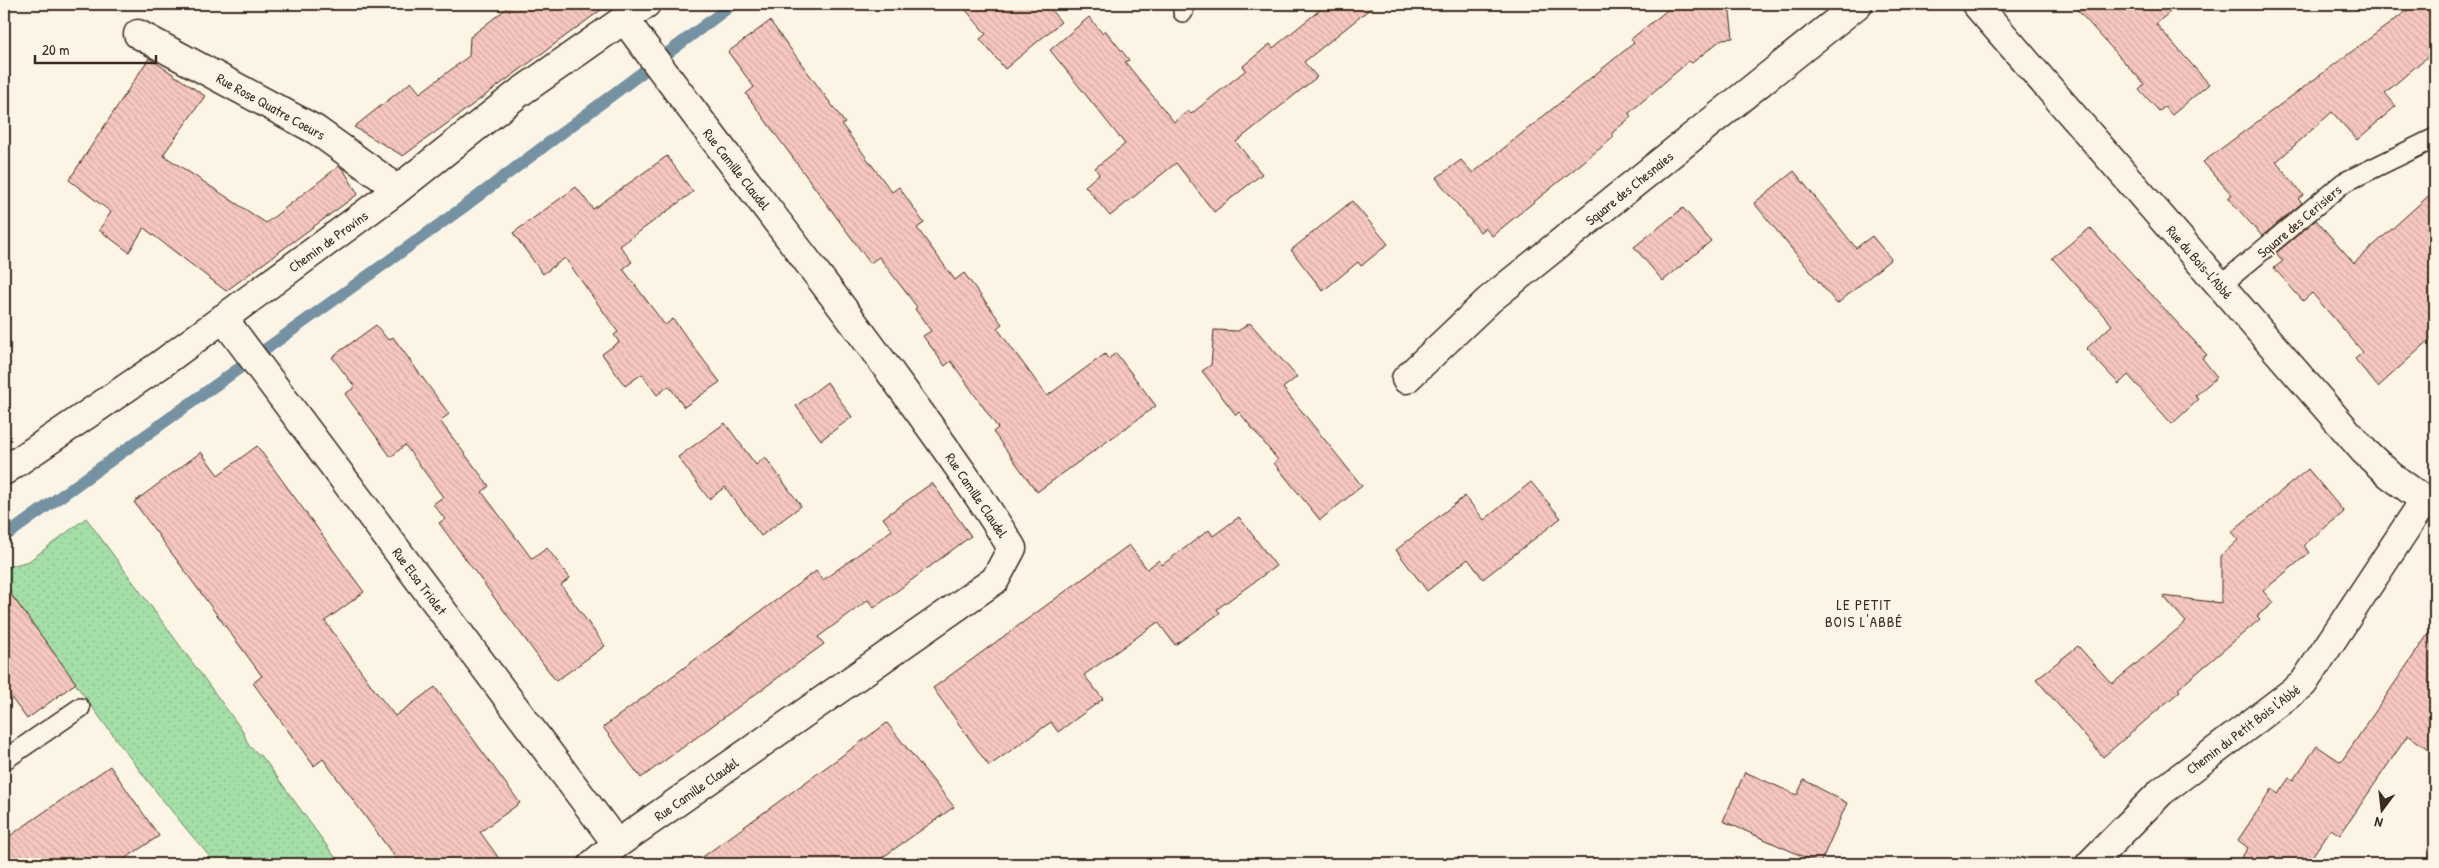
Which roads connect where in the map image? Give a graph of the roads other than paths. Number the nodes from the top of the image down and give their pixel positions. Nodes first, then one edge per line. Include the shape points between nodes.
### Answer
1 (646, 4) edge
2 (1858, 4) edge
3 (1976, 4) edge
4 (632, 30) junction
5 (138, 34) dead end
6 (2435, 138) edge
7 (393, 193) junction
8 (2221, 285) junction
9 (230, 328) junction
10 (1406, 378) dead end
11 (4, 471) edge
12 (2430, 505) edge
13 (80, 708) dead end
14 (4, 760) edge
15 (618, 844) junction
16 (593, 864) edge
17 (2090, 864) edge

1 - 4 street, Chemin de Provins
2 - 10 street, Square des Chesnaies via 1489,300
3 - 8 street, Rue du Bois-l'Abbé
4 - 7 street, Chemin de Provins via 519,93
4 - 15 street, Rue Camille Claudel via 815,268 978,493 1012,548 995,580
5 - 7 street, Rue Rose Quatre Coeurs via 316,130 384,179
6 - 8 lane, Square des Cerisiers via 2343,183
7 - 9 street, Chemin de Provins
8 - 12 street, Rue du Bois-l'Abbé via 2364,451
9 - 11 street, Chemin de Provins via 160,365
9 - 15 street, Rue Elsa Triolet
12 - 17 street, Chemin du Petit Bois l'Abbé via 2303,684 2160,792
13 - 14 lane
15 - 16 street, Rue Camille Claudel

